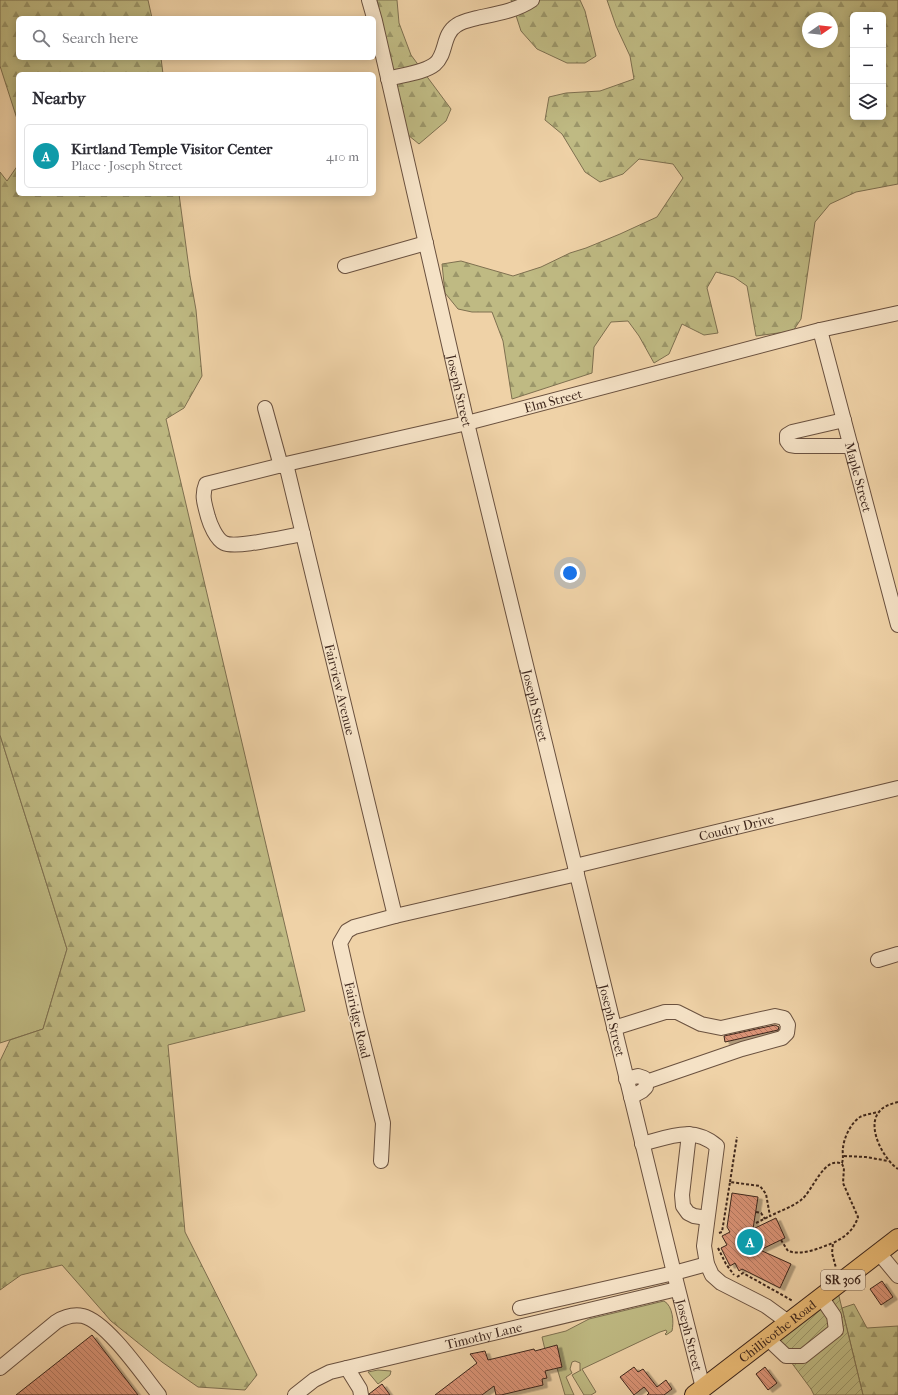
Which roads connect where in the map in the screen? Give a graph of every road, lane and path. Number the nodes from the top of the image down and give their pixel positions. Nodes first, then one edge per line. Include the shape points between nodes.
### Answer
1 (369, 0) edge
2 (532, 0) edge
3 (374, 16) edge
4 (376, 25) edge
5 (388, 79) junction
6 (426, 243) junction
7 (345, 266) dead end
8 (898, 313) edge
9 (820, 330) junction
10 (264, 408) dead end
11 (844, 420) junction
12 (467, 423) junction
13 (851, 446) junction
14 (284, 465) junction
15 (303, 534) junction
16 (898, 624) edge
17 (898, 788) edge
18 (576, 870) junction
19 (395, 916) junction
20 (898, 954) edge
21 (878, 960) dead end
22 (614, 1028) junction
23 (626, 1079) junction
24 (646, 1082) junction
25 (631, 1097) junction
26 (898, 1102) edge
27 (878, 1112) junction
28 (684, 1134) junction
29 (737, 1137) dead end
30 (642, 1144) junction
31 (844, 1156) junction
32 (381, 1161) dead end
33 (888, 1161) junction
34 (842, 1164) junction
35 (898, 1169) edge
36 (730, 1182) junction
37 (756, 1212) dead end
38 (770, 1216) junction
39 (707, 1218) junction
40 (765, 1218) junction
41 (756, 1223) dead end
42 (714, 1235) dead end
43 (898, 1238) edge
44 (781, 1240) dead end
45 (716, 1243) dead end
46 (833, 1243) junction
47 (879, 1252) junction
48 (707, 1264) junction
49 (836, 1269) dead end
50 (674, 1273) junction
51 (898, 1276) edge
52 (677, 1289) junction
53 (821, 1297) junction
54 (794, 1301) dead end
55 (520, 1308) dead end
56 (788, 1322) junction
57 (767, 1338) junction
58 (0, 1368) edge
59 (347, 1368) junction
60 (698, 1392) edge
61 (159, 1395) edge
62 (295, 1395) edge
63 (361, 1395) edge

1 - 3 street, Joseph Street
2 - 5 street via 517,8 456,25 448,33 441,56 435,64 426,69
4 - 5 street, Joseph Street
5 - 6 street, Joseph Street
6 - 7 street
6 - 12 street, Joseph Street
8 - 9 street, Elm Street
9 - 11 street, Maple Street
9 - 12 street, Elm Street
10 - 14 street, Fairview Avenue
11 - 13 street, Maple Street
11 - 13 street via 792,432 787,435 787,441 790,445 796,446
12 - 14 street, Elm Street
12 - 18 street, Joseph Street
13 - 16 street, Maple Street
14 - 15 street, Fairview Avenue
14 - 15 street, Elm Street via 206,484 203,492 204,501 209,519 224,543 242,544
15 - 19 street, Fairview Avenue
17 - 18 street, Coudry Drive
18 - 19 street, Coudry Drive
18 - 22 street, Joseph Street
19 - 32 street, Fairidge Road via 354,927 347,931 340,943 383,1123
20 - 21 street
22 - 23 street, Joseph Street
22 - 24 street via 665,1012 677,1012 701,1024 721,1028 775,1016 784,1018 788,1025 788,1033 782,1038
23 - 24 street via 638,1076
23 - 25 street, Joseph Street
24 - 25 street via 646,1087
25 - 30 street, Joseph Street
26 - 27 path
27 - 31 path via 861,1116 853,1122 844,1142
27 - 33 path via 875,1132
28 - 30 street
28 - 39 street via 683,1206 694,1216
28 - 39 street via 706,1138 717,1146
29 - 36 path
30 - 50 street, Joseph Street
31 - 33 path
31 - 34 path
33 - 35 path
34 - 38 path via 833,1162 827,1166 799,1202
34 - 46 path via 843,1183 858,1217 850,1233
36 - 38 path via 760,1186 766,1194
36 - 42 path via 722,1232
37 - 40 path
38 - 40 path
39 - 48 street via 704,1246
40 - 41 path
43 - 47 main road, Chillicothe Road / SR 306
44 - 46 path via 788,1251 800,1253
45 - 54 path via 736,1278 743,1274
46 - 49 path via 832,1254
47 - 51 street
47 - 53 main road, Chillicothe Road / SR 306
48 - 50 street
48 - 56 street via 712,1275 721,1283 766,1306
50 - 52 street, Joseph Street
50 - 55 street
52 - 59 street, Timothy Lane
52 - 60 street, Joseph Street
53 - 56 main road, Chillicothe Road / SR 306
53 - 57 street via 834,1316 836,1330 803,1356 786,1356
56 - 57 main road, Chillicothe Road / SR 306
57 - 60 main road, Chillicothe Road / SR 306
58 - 61 street via 56,1322 67,1317 81,1316 89,1318 110,1334
59 - 62 street, Timothy Lane via 322,1375
59 - 63 street

